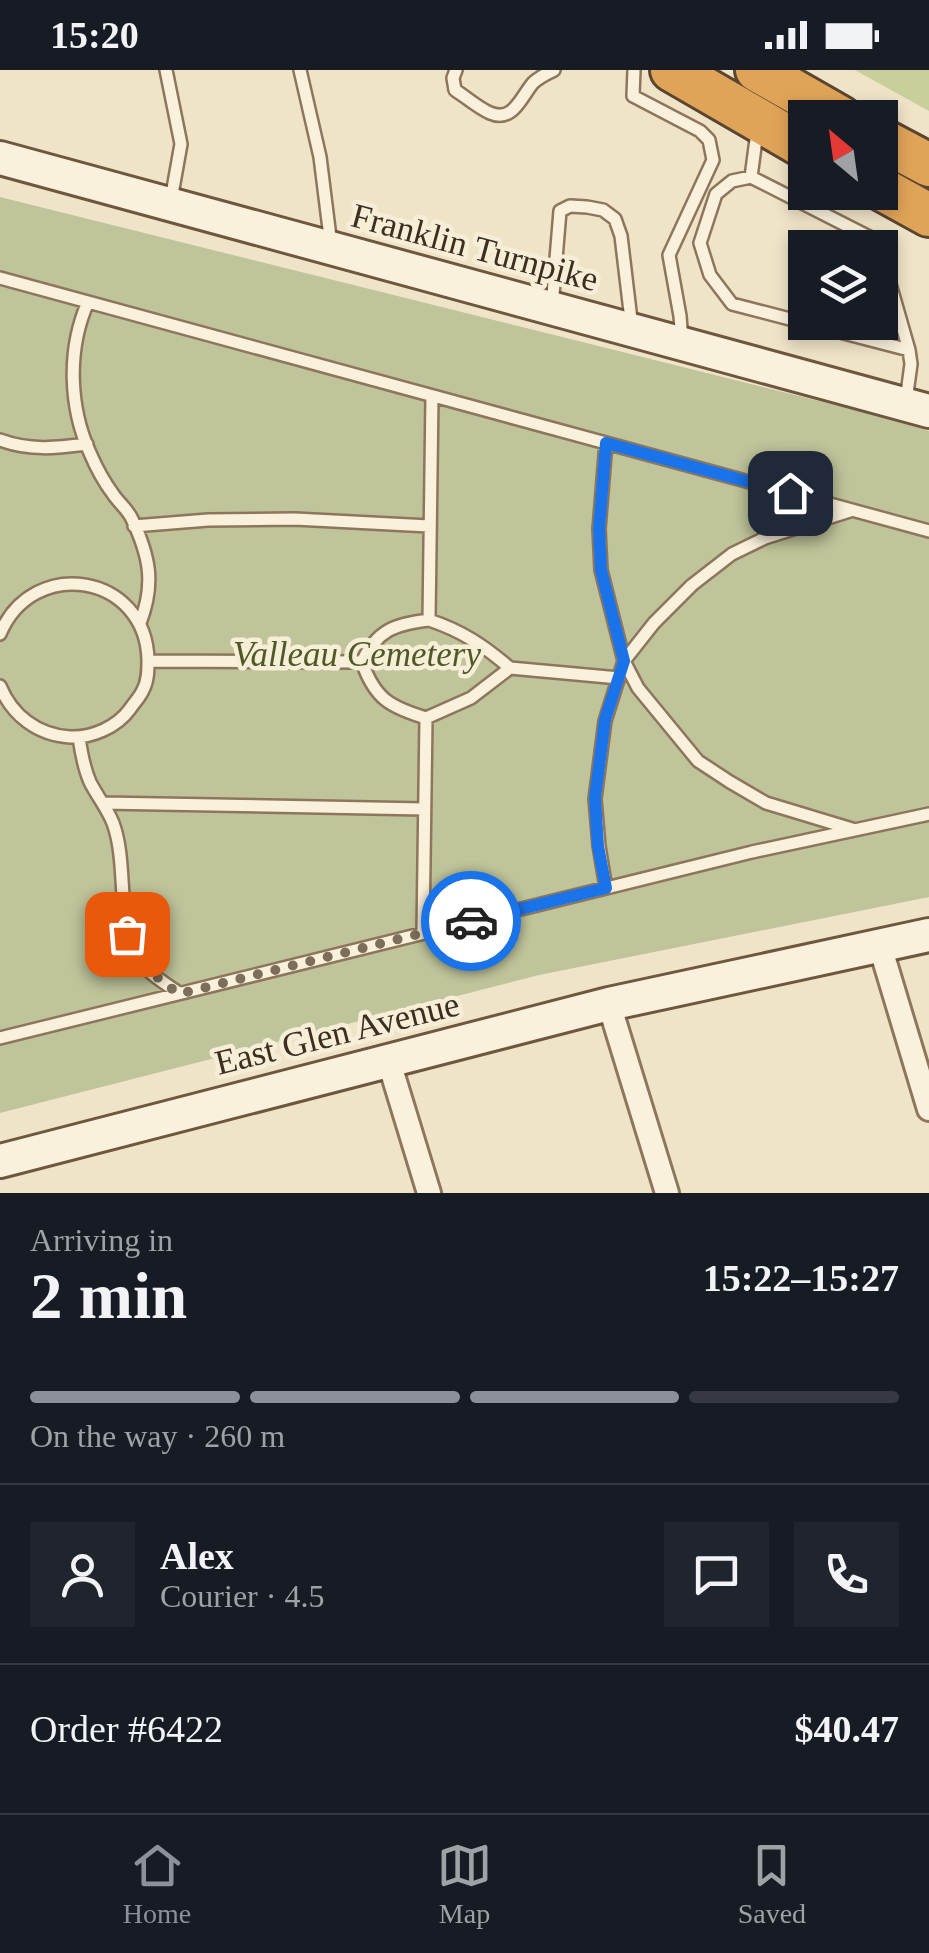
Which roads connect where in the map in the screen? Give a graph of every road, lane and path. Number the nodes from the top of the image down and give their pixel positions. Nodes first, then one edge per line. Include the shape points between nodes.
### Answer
1 (166, 70) edge
2 (300, 70) edge
3 (456, 70) edge
4 (554, 70) edge
5 (634, 70) edge
6 (672, 70) edge
7 (757, 70) edge
8 (810, 100) edge
9 (729, 119) junction
10 (788, 141) edge
11 (898, 149) edge
12 (0, 158) edge
13 (929, 166) edge
14 (751, 177) junction
15 (898, 198) edge
16 (170, 204) junction
17 (929, 215) edge
18 (856, 230) edge
19 (332, 249) junction
20 (0, 278) edge
21 (88, 302) junction
22 (898, 309) edge
23 (552, 310) junction
24 (632, 332) junction
25 (682, 345) junction
26 (910, 350) junction
27 (432, 396) junction
28 (917, 408) edge
29 (0, 440) edge
30 (606, 443) junction
31 (87, 444) junction
32 (853, 510) junction
33 (134, 526) junction
34 (429, 526) junction
35 (929, 531) edge
36 (428, 620) junction
37 (140, 624) junction
38 (0, 634) edge
39 (148, 661) junction
40 (624, 661) junction
41 (362, 662) junction
42 (510, 668) junction
43 (619, 678) junction
44 (0, 686) edge
45 (426, 718) junction
46 (79, 737) junction
47 (103, 803) junction
48 (424, 809) junction
49 (929, 814) edge
50 (855, 830) junction
51 (606, 888) junction
52 (423, 933) junction
53 (929, 935) edge
54 (880, 946) junction
55 (179, 994) junction
56 (610, 1004) junction
57 (0, 1038) edge
58 (389, 1062) junction
59 (929, 1109) edge
60 (0, 1161) edge
61 (430, 1193) edge
62 (667, 1193) edge

1 - 16 lane via 182,144
2 - 19 lane
3 - 4 lane via 455,90 502,116 536,79
5 - 9 lane via 633,96
6 - 9 highway
7 - 8 highway
9 - 10 highway
9 - 14 lane
9 - 25 lane via 709,140 713,160 669,255
11 - 13 highway
12 - 16 street, Franklin Turnpike
14 - 18 lane
14 - 26 lane via 716,194 700,242 710,275 732,304
15 - 17 highway
16 - 19 street, Franklin Turnpike
19 - 23 street, Franklin Turnpike
20 - 21 lane
21 - 27 lane
21 - 31 lane via 72,388
22 - 26 lane
23 - 24 street, Franklin Turnpike
23 - 24 lane via 560,212 570,206 603,210 621,236
24 - 25 street, Franklin Turnpike
25 - 28 street, Franklin Turnpike
26 - 28 lane
27 - 30 lane
27 - 34 lane
29 - 31 lane via 50,449
30 - 32 lane
30 - 40 lane via 601,570
31 - 33 lane
32 - 35 lane
32 - 40 lane via 732,554 679,598
33 - 34 lane via 295,519
33 - 37 lane via 150,572
34 - 36 lane
36 - 41 lane via 388,630
36 - 42 lane via 458,630
37 - 38 lane via 104,590 74,582 22,601
37 - 39 lane
39 - 41 lane
39 - 46 lane via 143,690 124,716
40 - 43 lane
40 - 50 lane via 698,761 766,803
41 - 45 lane via 385,702
42 - 43 lane
42 - 45 lane via 471,698
43 - 51 lane via 605,720 595,798
44 - 46 lane via 32,726
45 - 48 lane
46 - 47 lane via 90,782
47 - 48 lane
47 - 55 lane via 121,852 127,934 149,972
48 - 52 lane
49 - 50 lane
50 - 51 lane
51 - 52 lane
52 - 55 lane
53 - 54 street, East Glen Avenue
54 - 56 street, East Glen Avenue
54 - 59 street
55 - 57 lane
56 - 58 street, East Glen Avenue
56 - 62 street
58 - 60 street, East Glen Avenue
58 - 61 street

